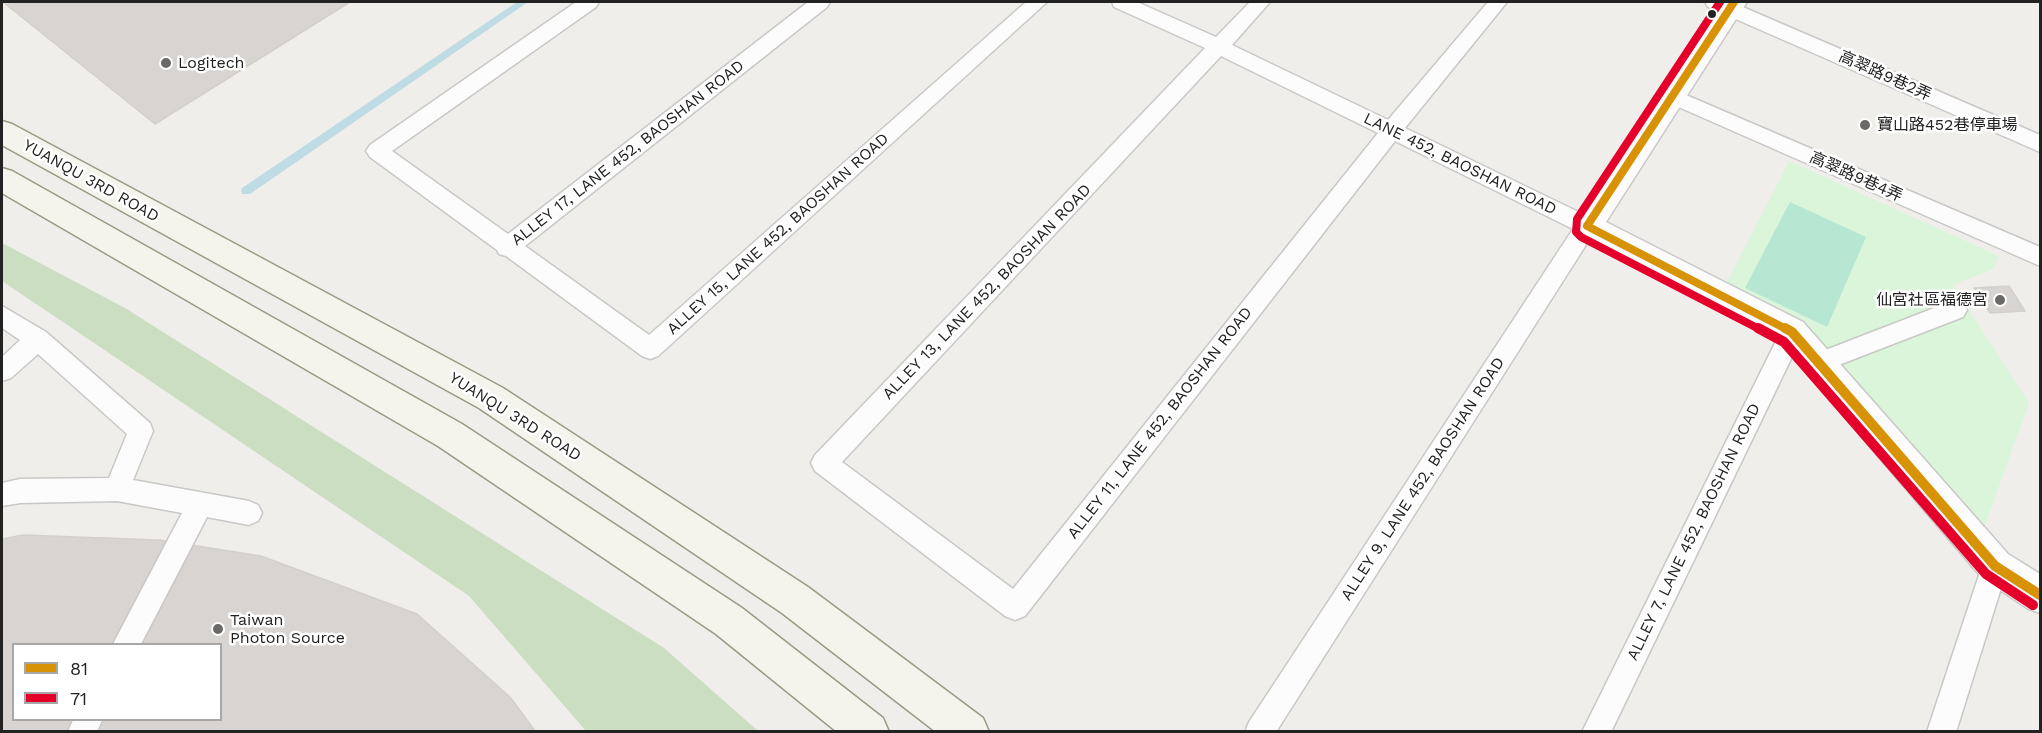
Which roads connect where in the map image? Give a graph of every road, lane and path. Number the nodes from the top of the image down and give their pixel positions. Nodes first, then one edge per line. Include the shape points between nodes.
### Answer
1 (589, 2) edge
2 (820, 2) edge
3 (1037, 2) edge
4 (1121, 2) edge
5 (1261, 2) edge
6 (1498, 2) edge
7 (1726, 4) edge
8 (1220, 46) junction
9 (1672, 96) junction
10 (1391, 131) junction
11 (2, 132) edge
12 (2040, 144) edge
13 (2, 179) edge
14 (1587, 226) junction
15 (507, 248) junction
16 (2040, 257) edge
17 (1955, 310) dead end
18 (2, 316) edge
19 (1792, 332) junction
20 (38, 339) junction
21 (1818, 363) junction
22 (2, 371) edge
23 (117, 489) junction
24 (2, 495) edge
25 (200, 504) junction
26 (249, 513) dead end
27 (905, 525) joint
28 (1995, 566) junction
29 (2040, 595) edge
30 (129, 643) edge
31 (869, 732) edge
32 (969, 732) edge
33 (1259, 732) edge
34 (1596, 732) edge
35 (1941, 732) edge

1 - 15 lane, ALLEY 17, LANE 452, BAOSHAN ROAD via 377,152
2 - 15 lane, ALLEY 17, LANE 452, BAOSHAN ROAD
3 - 15 lane, ALLEY 15, LANE 452, BAOSHAN ROAD via 650,349
4 - 8 lane, LANE 452, BAOSHAN ROAD
5 - 8 lane
6 - 10 lane
7 - 9 street
7 - 12 lane, 高翠路9巷2弄
8 - 10 lane, LANE 452, BAOSHAN ROAD
8 - 27 lane, ALLEY 13, LANE 452, BAOSHAN ROAD via 824,463
9 - 14 street
9 - 16 lane, 高翠路9巷4弄
10 - 14 lane, LANE 452, BAOSHAN ROAD
10 - 27 lane, ALLEY 11, LANE 452, BAOSHAN ROAD via 1015,607
11 - 32 street, YUANQU 3RD ROAD via 491,399 795,600
13 - 31 street via 450,435 729,621
14 - 19 street, LANE 452, BAOSHAN ROAD
14 - 33 lane, ALLEY 9, LANE 452, BAOSHAN ROAD
17 - 21 lane
18 - 20 lane
19 - 21 street, LANE 452, BAOSHAN ROAD
19 - 34 lane, ALLEY 7, LANE 452, BAOSHAN ROAD
20 - 22 lane
20 - 23 lane via 141,432
21 - 28 street, LANE 452, BAOSHAN ROAD
23 - 24 lane via 20,491
23 - 25 lane
25 - 26 lane
25 - 30 lane
28 - 29 street, LANE 452, BAOSHAN ROAD
28 - 35 lane

